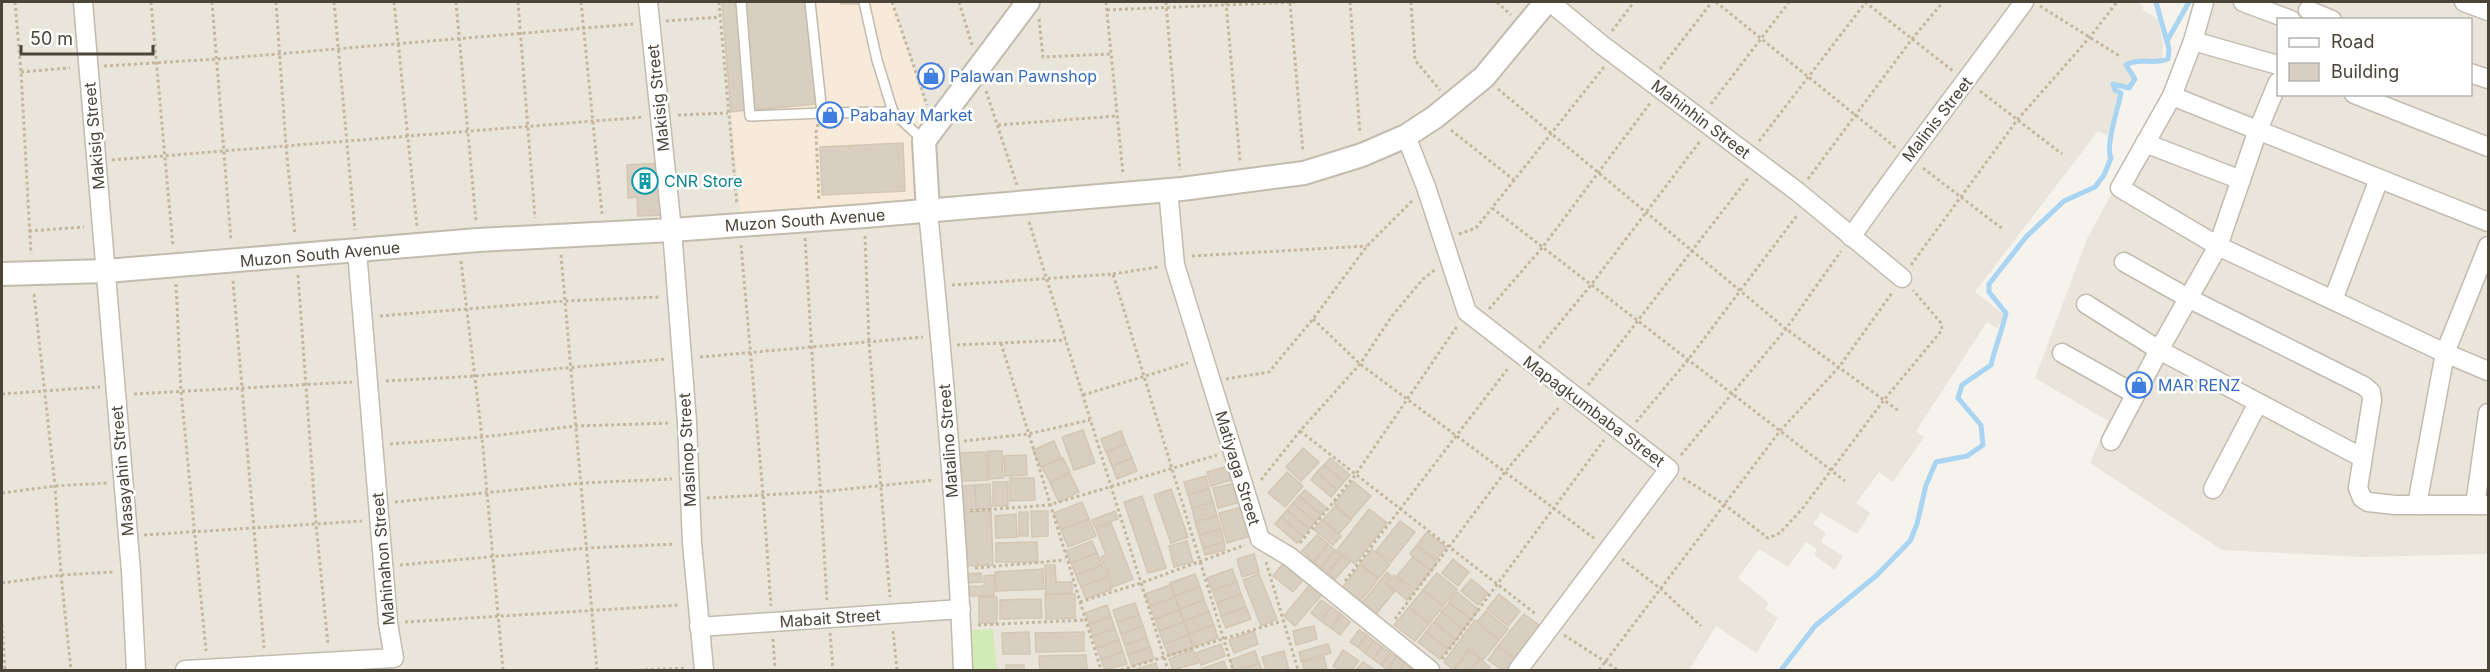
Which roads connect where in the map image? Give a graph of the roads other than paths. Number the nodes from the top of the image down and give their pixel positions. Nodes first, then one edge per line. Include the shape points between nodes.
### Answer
1 (84, 2) edge
2 (648, 2) edge
3 (741, 2) edge
4 (810, 2) edge
5 (864, 2) edge
6 (1548, 2) edge
7 (2024, 2) edge
8 (2204, 2) edge
9 (2243, 2) edge
10 (2464, 2) edge
11 (1026, 4) edge
12 (2308, 10) edge
13 (2488, 11) edge
14 (2286, 18) edge
15 (2327, 18) edge
16 (2193, 41) junction
17 (2277, 66) edge
18 (2472, 74) edge
19 (2488, 80) edge
20 (2277, 84) edge
21 (2172, 96) junction
22 (2359, 96) edge
23 (893, 112) junction
24 (822, 113) junction
25 (2258, 130) junction
26 (929, 134) junction
27 (1406, 136) junction
28 (2145, 143) junction
29 (2488, 147) edge
30 (2379, 179) junction
31 (2241, 180) junction
32 (1175, 189) junction
33 (928, 211) junction
34 (2488, 222) edge
35 (672, 230) junction
36 (1851, 237) junction
37 (2218, 246) junction
38 (2488, 246) edge
39 (357, 251) junction
40 (2124, 262) dead end
41 (106, 271) junction
42 (2, 274) edge
43 (1902, 278) road end
44 (2188, 298) junction
45 (2333, 300) junction
46 (2086, 304) dead end
47 (2159, 350) junction
48 (2062, 353) dead end
49 (2445, 353) junction
50 (2488, 371) edge
51 (2136, 394) junction
52 (2258, 403) junction
53 (2488, 413) edge
54 (2111, 441) dead end
55 (2361, 457) junction
56 (2213, 489) dead end
57 (2417, 505) junction
58 (2482, 505) edge
59 (961, 617) junction
60 (699, 627) junction
61 (1435, 666) edge
62 (704, 669) edge
63 (136, 670) edge
64 (184, 670) edge
65 (963, 670) edge
66 (1518, 670) edge

1 - 41 street, Makisig Street
2 - 35 street, Makisig Street
3 - 24 lane via 750,116
4 - 24 lane
5 - 23 lane
6 - 27 street, Muzon South Avenue via 1484,77
6 - 36 street, Mahinhin Street
7 - 36 street, Malinis Street
8 - 16 street
9 - 14 street
10 - 13 street
11 - 26 street
12 - 15 street
16 - 17 street
16 - 21 street
18 - 19 street
20 - 25 street
21 - 25 street
21 - 28 street
22 - 29 street
23 - 24 lane
23 - 26 lane
25 - 30 street
25 - 31 street
26 - 33 street
27 - 32 street, Muzon South Avenue via 1304,173
27 - 66 street, Mapagkumbaba Street via 1472,317 1670,469
28 - 31 street
28 - 37 street via 2120,188
30 - 34 street
30 - 45 street
31 - 37 street
32 - 33 street, Muzon South Avenue
32 - 61 street, Matiyaga Street via 1175,261 1260,539 1290,557 1384,634
33 - 35 street, Muzon South Avenue
33 - 59 street, Matalino Street
35 - 39 street, Muzon South Avenue via 536,236
35 - 60 street, Masinop Street
36 - 43 street, Mahinhin Street
37 - 44 street
37 - 45 street
38 - 49 street
39 - 41 street, Muzon South Avenue
39 - 64 street, Mahinahon Street via 394,658
40 - 44 street
41 - 42 street, Muzon South Avenue
41 - 63 street, Masayahin Street
44 - 47 street
44 - 55 street via 2371,392
45 - 49 street
46 - 47 street
47 - 51 street
47 - 52 street
48 - 51 street
49 - 50 street
49 - 57 street
51 - 54 street
52 - 55 street
52 - 56 street
53 - 58 street
55 - 57 street via 2358,488 2362,498 2368,502
57 - 58 street
59 - 60 street, Mabait Street via 891,613
59 - 65 street, Matalino Street
60 - 62 street, Masinop Street

